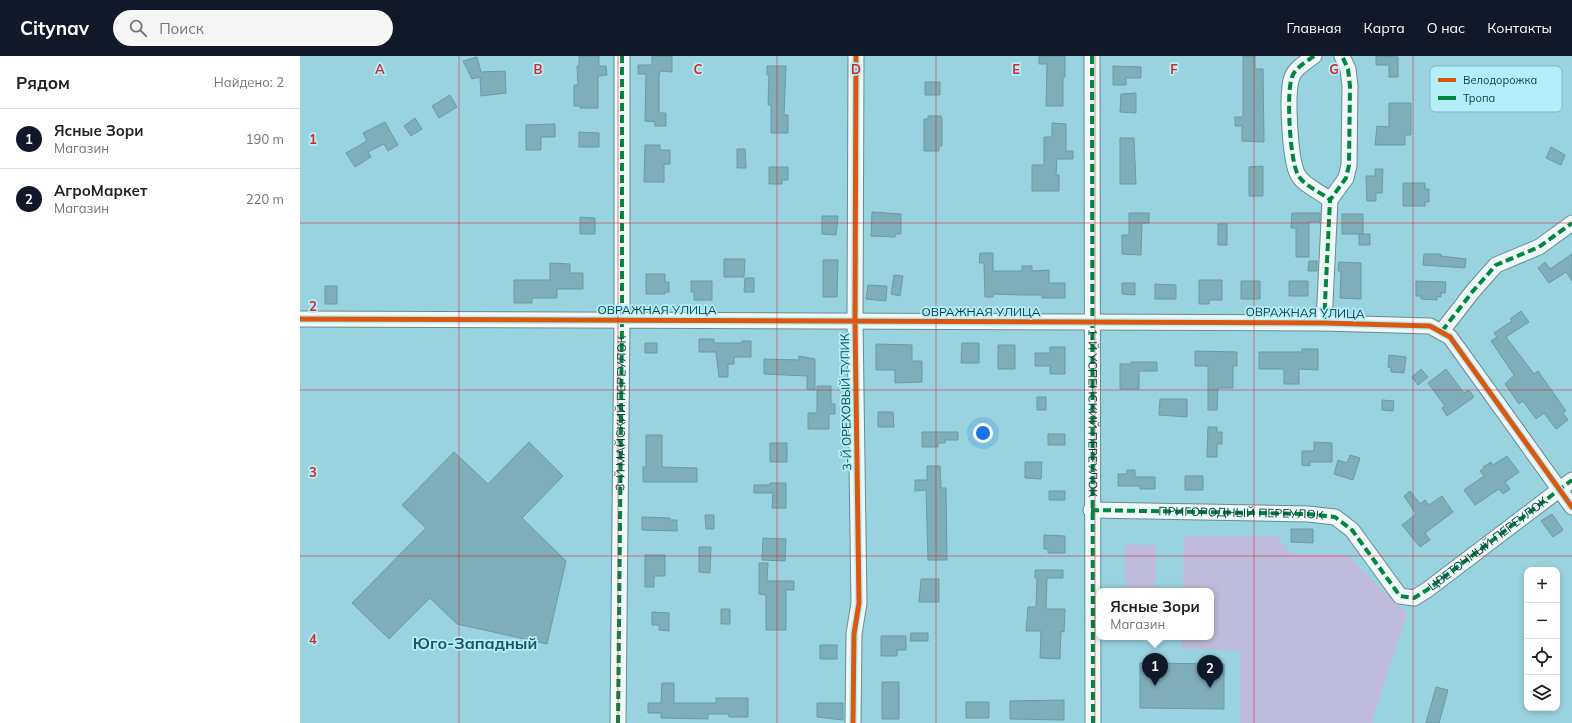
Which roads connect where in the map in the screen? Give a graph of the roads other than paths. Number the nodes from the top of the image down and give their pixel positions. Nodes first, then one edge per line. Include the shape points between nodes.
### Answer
1 (622, 56) edge
2 (856, 56) edge
3 (1092, 56) edge
4 (1314, 56) edge
5 (1342, 56) edge
6 (1330, 200) junction
7 (1572, 223) edge
8 (300, 319) edge
9 (622, 319) junction
10 (855, 321) junction
11 (1093, 322) junction
12 (1324, 323) junction
13 (1442, 331) junction
14 (1572, 480) edge
15 (1560, 490) junction
16 (1572, 507) edge
17 (1091, 510) junction
18 (1400, 596) joint
19 (618, 723) edge
20 (854, 723) edge
21 (1093, 723) edge

1 - 9 street, 3-Й МАЙСКИЙ ПЕРЕУЛОК
2 - 10 street, 3-Й ОРЕХОВЫЙ ТУПИК
3 - 11 street, 1-Й УСПЕНСКИЙ ПЕРЕУЛОК
4 - 6 street via 1300,66 1292,77 1292,149 1299,176
5 - 6 street via 1348,69 1350,86 1349,165 1346,178
6 - 12 street
7 - 13 street via 1539,247 1496,265
8 - 9 street, ОВРАЖНАЯ УЛИЦА
9 - 10 street, ОВРАЖНАЯ УЛИЦА
9 - 19 street, 3-Й МАЙСКИЙ ПЕРЕУЛОК
10 - 11 street, ОВРАЖНАЯ УЛИЦА
10 - 20 street, 3-Й ОРЕХОВЫЙ ТУПИК via 859,603 854,634
11 - 12 street, ОВРАЖНАЯ УЛИЦА
11 - 17 street, 1-Й УСПЕНСКИЙ ПЕРЕУЛОК
12 - 13 street, ОВРАЖНАЯ УЛИЦА via 1430,326
13 - 15 street via 1450,337
14 - 15 street, ЦВЕТОЧНЫЙ ПЕРЕУЛОК
15 - 16 street
15 - 18 street, ЦВЕТОЧНЫЙ ПЕРЕУЛОК via 1427,590 1414,598
17 - 18 street, ПРИГОРОДНЫЙ ПЕРЕУЛОК via 1308,514 1335,517 1352,530
17 - 21 street, 1-Й УСПЕНСКИЙ ПЕРЕУЛОК

